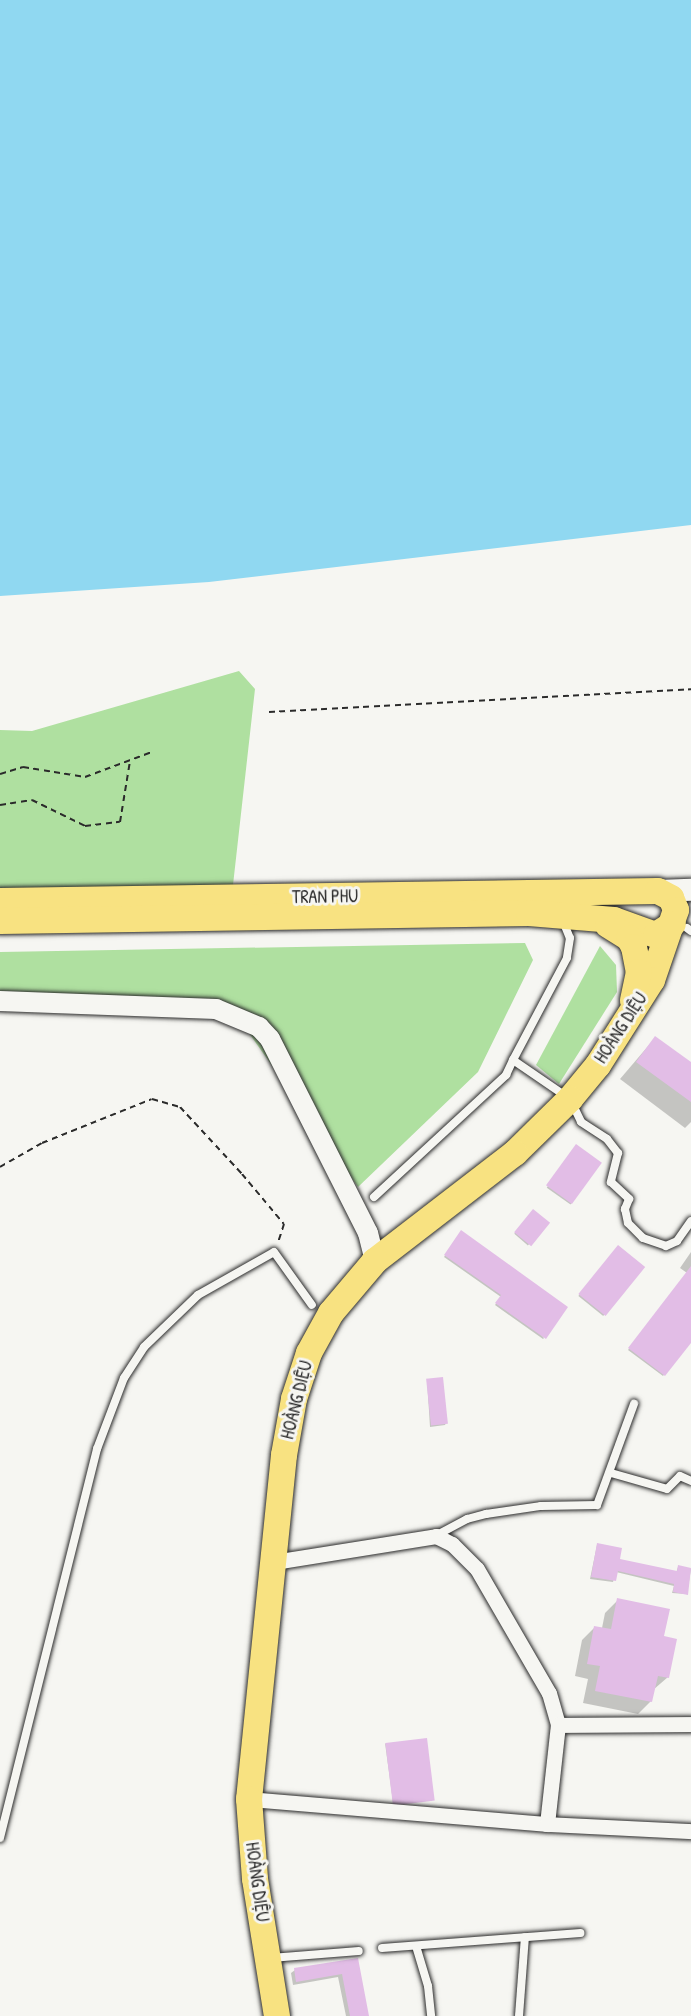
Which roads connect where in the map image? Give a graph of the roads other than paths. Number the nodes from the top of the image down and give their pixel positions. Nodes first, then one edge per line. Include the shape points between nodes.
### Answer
1 (691, 890) edge
2 (654, 891) junction
3 (0, 901) edge
4 (558, 916) junction
5 (591, 918) junction
6 (0, 921) edge
7 (687, 925) edge
8 (642, 931) junction
9 (0, 1001) edge
10 (628, 1014) junction
11 (513, 1060) junction
12 (570, 1099) junction
13 (374, 1197) dead end
14 (691, 1221) edge
15 (375, 1260) junction
16 (312, 1305) dead end
17 (634, 1404) dead end
18 (611, 1473) junction
19 (691, 1481) edge
20 (435, 1536) junction
21 (274, 1562) junction
22 (691, 1724) edge
23 (558, 1725) junction
24 (249, 1799) junction
25 (547, 1824) junction
26 (691, 1831) edge
27 (0, 1838) edge
28 (580, 1933) dead end
29 (525, 1937) junction
30 (417, 1946) junction
31 (382, 1948) dead end
32 (359, 1951) dead end
33 (268, 1958) junction
34 (277, 2016) edge
35 (431, 2016) edge
36 (519, 2016) edge

1 - 2 main road, TRAN PHU
2 - 3 main road, TRAN PHU
2 - 7 main road via 675,903
2 - 8 main road via 638,898 633,912
4 - 5 main road, TRAN PHU
4 - 6 main road, TRAN PHU
4 - 11 lane via 570,938 567,958
5 - 8 main road, TRAN PHU via 626,923
5 - 10 main road via 618,929 634,947 639,972
7 - 8 main road via 656,935
7 - 10 main road, HOÀNG DIỆU
8 - 10 main road, HOÀNG DIỆU via 646,959
9 - 15 street via 216,1009 259,1027 270,1039 369,1233
10 - 12 main road, HOÀNG DIỆU via 598,1065
11 - 12 lane
11 - 13 lane via 506,1075
12 - 14 lane via 581,1122 607,1139 618,1153 611,1182 629,1199 625,1209 628,1223 643,1238 666,1246 676,1241
12 - 15 main road, HOÀNG DIỆU via 507,1159
15 - 21 main road, HOÀNG DIỆU via 331,1313 309,1353 294,1399 284,1455
16 - 27 lane via 274,1252 198,1295 144,1347 124,1378 97,1449
17 - 18 lane
18 - 19 lane via 667,1489 680,1476
18 - 20 lane via 597,1505 541,1506 467,1519
20 - 21 street
20 - 23 street via 466,1554 477,1569 549,1693
21 - 24 main road, HOÀNG DIỆU via 255,1710
22 - 23 street
23 - 25 street
24 - 25 street
24 - 33 main road, HOÀNG DIỆU via 251,1842
25 - 26 street
28 - 29 lane
29 - 30 lane
29 - 36 lane
30 - 31 lane
30 - 35 lane
32 - 33 lane
33 - 34 main road, HOÀNG DIỆU

